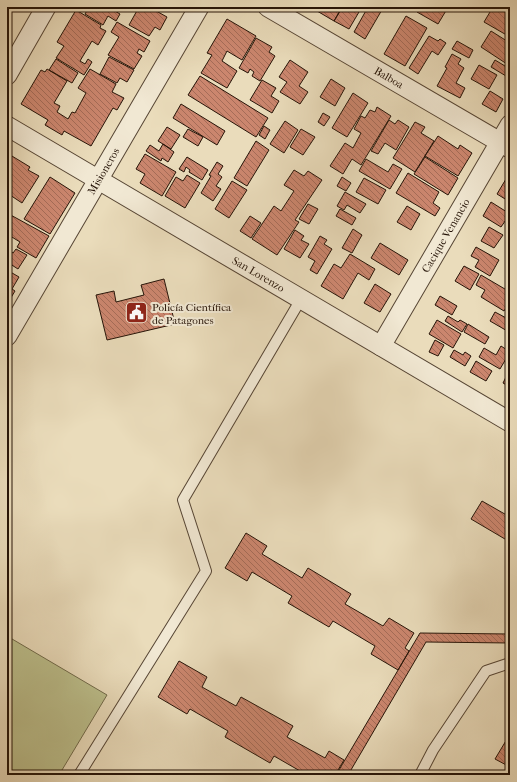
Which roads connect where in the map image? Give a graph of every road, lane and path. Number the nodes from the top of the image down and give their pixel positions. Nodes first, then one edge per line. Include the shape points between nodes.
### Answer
1 (46, 7) edge
2 (199, 7) edge
3 (268, 7) edge
4 (7, 75) edge
5 (7, 126) edge
6 (510, 126) edge
7 (505, 145) edge
8 (98, 180) junction
9 (301, 299) junction
10 (7, 336) edge
11 (381, 346) junction
12 (510, 422) edge
13 (510, 663) edge
14 (79, 775) edge
15 (420, 775) edge

1 - 4 street
2 - 8 street, Misioneros
3 - 7 street, Balboa
5 - 8 street, San Lorenzo
6 - 7 street, Cacique Venancio
7 - 11 street, Cacique Venancio
8 - 9 street, San Lorenzo
8 - 10 street, Misioneros
9 - 11 street, San Lorenzo
9 - 14 lane via 183,500 206,571
11 - 12 street, San Lorenzo
13 - 15 lane via 486,671 433,750

